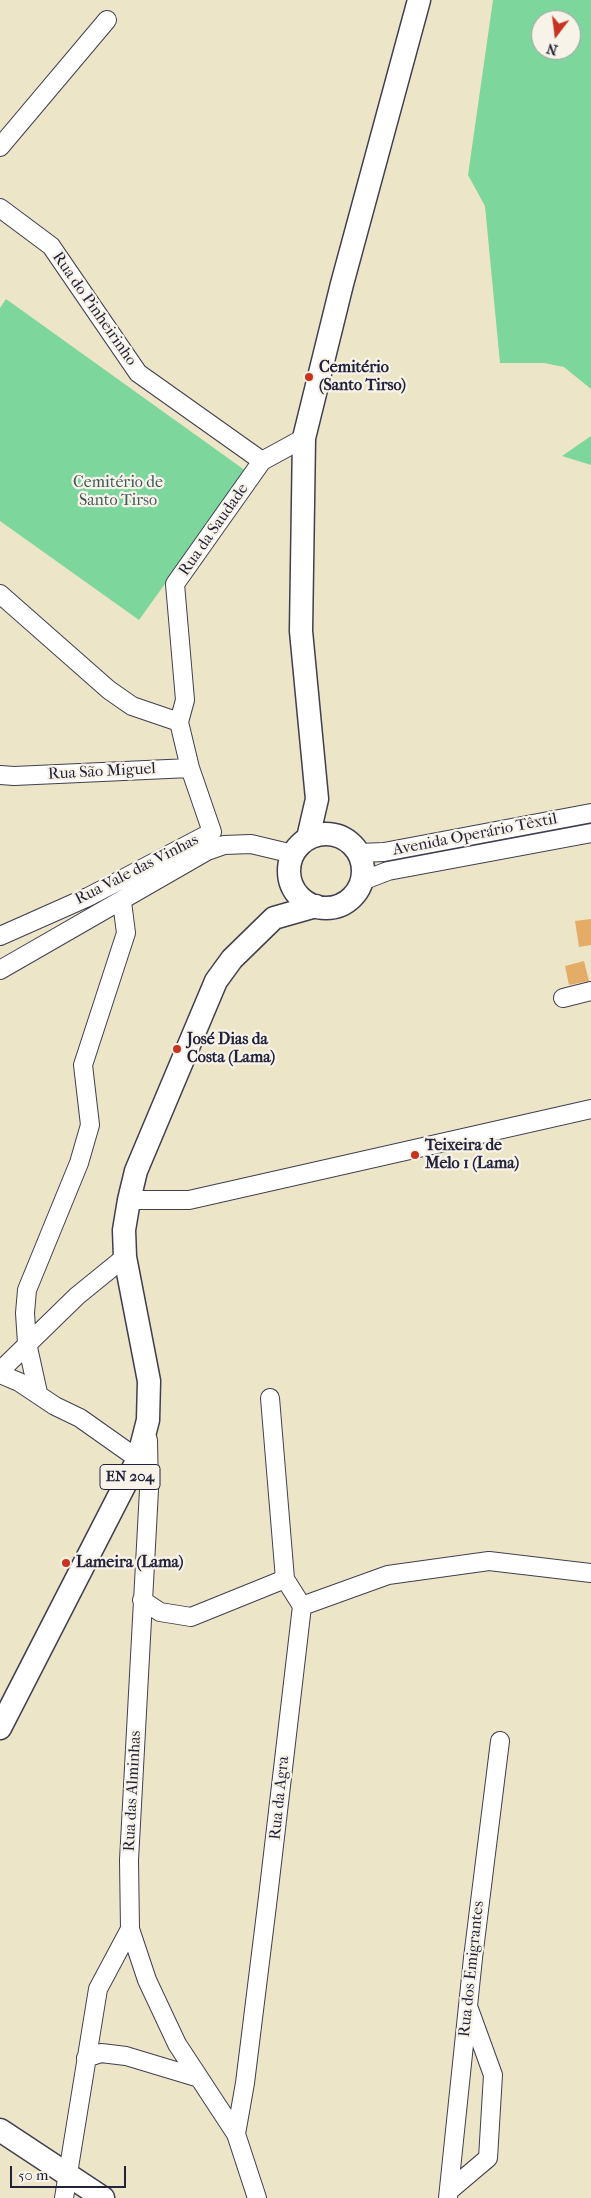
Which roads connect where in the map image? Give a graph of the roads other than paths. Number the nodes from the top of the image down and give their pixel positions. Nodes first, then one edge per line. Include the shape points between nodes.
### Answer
1 (419, 0) edge
2 (107, 20) dead end
3 (0, 147) edge
4 (0, 208) edge
5 (304, 438) junction
6 (262, 461) junction
7 (0, 594) edge
8 (180, 722) junction
9 (190, 768) junction
10 (5, 777) edge
11 (317, 800) junction
12 (591, 813) edge
13 (591, 833) edge
14 (336, 835) junction
15 (359, 853) junction
16 (297, 856) junction
17 (362, 881) junction
18 (122, 902) junction
19 (316, 906) junction
20 (274, 918) junction
21 (0, 936) edge
22 (0, 970) edge
23 (591, 991) edge
24 (563, 998) dead end
25 (591, 1109) edge
26 (129, 1200) junction
27 (125, 1257) junction
28 (27, 1343) junction
29 (0, 1373) edge
30 (38, 1394) junction
31 (270, 1398) dead end
32 (148, 1420) junction
33 (138, 1459) junction
34 (591, 1573) edge
35 (285, 1579) junction
36 (142, 1600) junction
37 (302, 1606) junction
38 (0, 1728) edge
39 (500, 1741) dead end
40 (130, 1929) junction
41 (468, 2006) junction
42 (86, 2058) junction
43 (199, 2078) junction
44 (0, 2130) edge
45 (236, 2134) junction
46 (68, 2175) junction
47 (449, 2195) edge
48 (64, 2198) edge
49 (103, 2198) edge
50 (257, 2198) edge

1 - 5 main road, EN 204
2 - 3 street
4 - 6 street, Rua do Pinheirinho via 51,246 138,373
5 - 6 street, Rua da Saudade
5 - 11 main road, EN 204 via 301,631
6 - 8 street, Rua da Saudade via 175,584 185,700
7 - 8 street via 116,695 132,706
8 - 9 street, Rua da Saudade
9 - 10 street, Rua São Miguel
9 - 21 street, Rua Vale das Vinhas via 212,832 88,897
11 - 14 main road, EN 204
11 - 16 main road, EN 204
12 - 15 street, Avenida Operário Têxtil via 384,852
13 - 17 street, Avenida Operário Têxtil via 388,871
14 - 15 main road, EN 204
14 - 16 main road via 327,834
15 - 17 main road via 364,871
16 - 18 street via 251,844 224,845 207,851
16 - 19 main road via 292,886 298,895
16 - 20 main road, EN 204
17 - 19 main road, EN 204 via 354,896 339,906
18 - 22 street
18 - 28 street via 126,933 83,1065 90,1125 79,1163 27,1290
19 - 20 main road, EN 204
20 - 26 main road, EN 204 via 232,959 216,981 136,1171
23 - 24 street
25 - 26 street via 189,1200
26 - 27 main road, EN 204 via 124,1230
27 - 28 street
27 - 32 main road, EN 204 via 149,1381
28 - 29 street
28 - 30 street
29 - 30 street
30 - 33 street via 80,1418
31 - 35 street
32 - 33 main road, EN 204
32 - 36 street, Rua das Alminhas
33 - 38 main road, EN 204
34 - 37 street via 489,1561 388,1575
35 - 36 street via 191,1617 160,1612
35 - 37 street
36 - 40 street, Rua das Alminhas via 129,1860
37 - 45 street, Rua da Agra via 245,2083
39 - 41 street, Rua dos Emigrantes
40 - 42 street via 98,1989
40 - 43 street, Rua das Alminhas via 147,1980 169,2028
41 - 47 street, Rua dos Emigrantes
41 - 47 street via 493,2075 488,2158
42 - 43 street via 101,2053 126,2056
42 - 46 street
43 - 45 street, Rua das Alminhas
44 - 46 main road
45 - 50 street, Rua da Agra
46 - 48 street
46 - 49 main road

